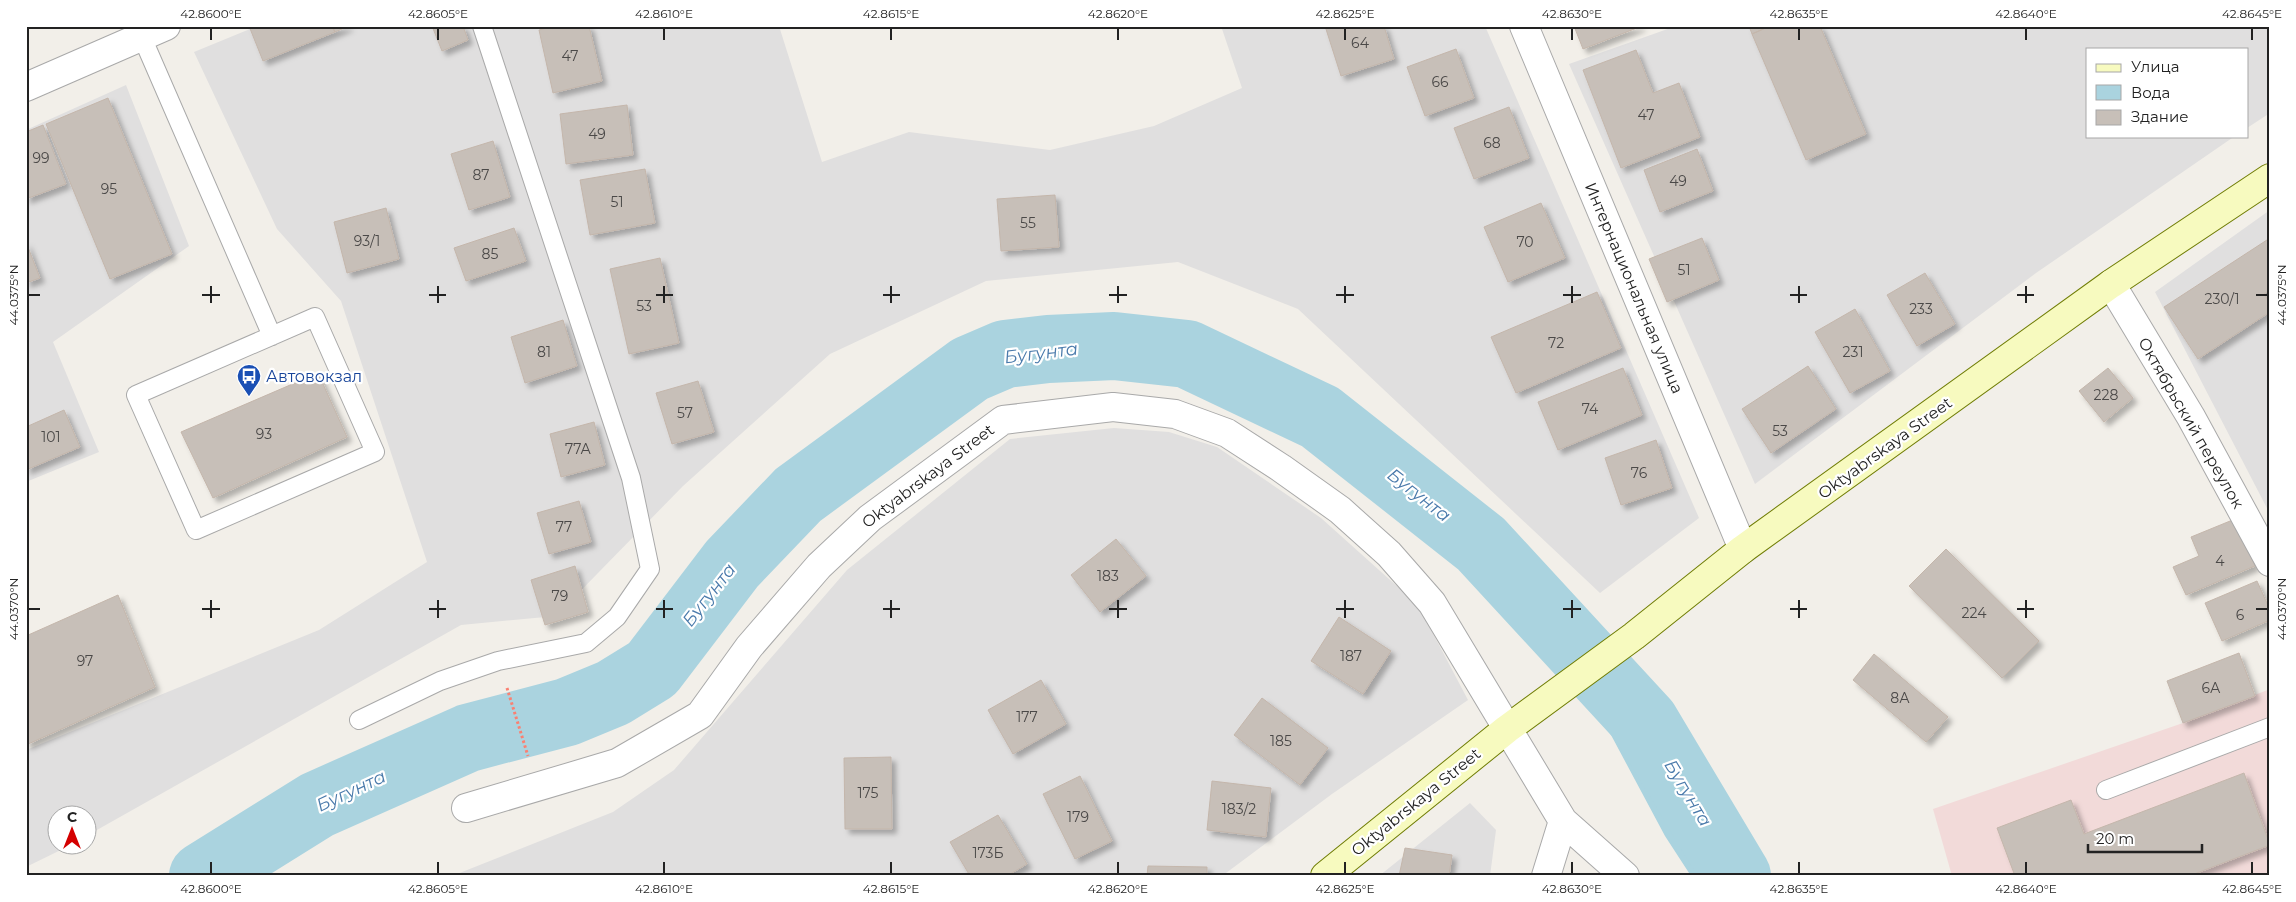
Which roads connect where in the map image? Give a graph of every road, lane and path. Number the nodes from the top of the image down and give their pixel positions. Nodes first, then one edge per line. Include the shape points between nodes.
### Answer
1 (482, 26) edge
2 (1524, 26) edge
3 (154, 32) edge
4 (26, 87) edge
5 (2270, 178) edge
6 (2111, 284) junction
7 (272, 336) junction
8 (1743, 549) junction
9 (2270, 562) edge
10 (506, 685) dead end
11 (359, 720) dead end
12 (2270, 727) edge
13 (1506, 729) junction
14 (529, 759) dead end
15 (2106, 790) dead end
16 (466, 808) dead end
17 (1563, 821) junction
18 (1325, 876) edge
19 (1546, 876) edge
20 (1625, 876) edge

1 - 11 lane via 631,478 650,569 617,617 586,643 498,661 440,681
2 - 8 street, Интернациональная улица
3 - 4 street
3 - 7 lane
5 - 6 main road, Oktyabrskaya Street
6 - 8 main road, Oktyabrskaya Street
6 - 9 street, Октябрьский переулок via 2191,417
7 - 7 lane via 136,395 196,530 374,452 315,317
8 - 13 main road, Oktyabrskaya Street via 1634,636
10 - 14 path
12 - 15 lane
13 - 16 street, Oktyabrskaya Street via 1432,603 1388,554 1340,510 1228,433 1175,414 1113,407 1003,420 870,518 819,566 749,647 700,715 617,763
13 - 17 street, Oktyabrskaya Street
13 - 18 main road, Oktyabrskaya Street
17 - 19 street
17 - 20 street, Oktyabrskaya Street

